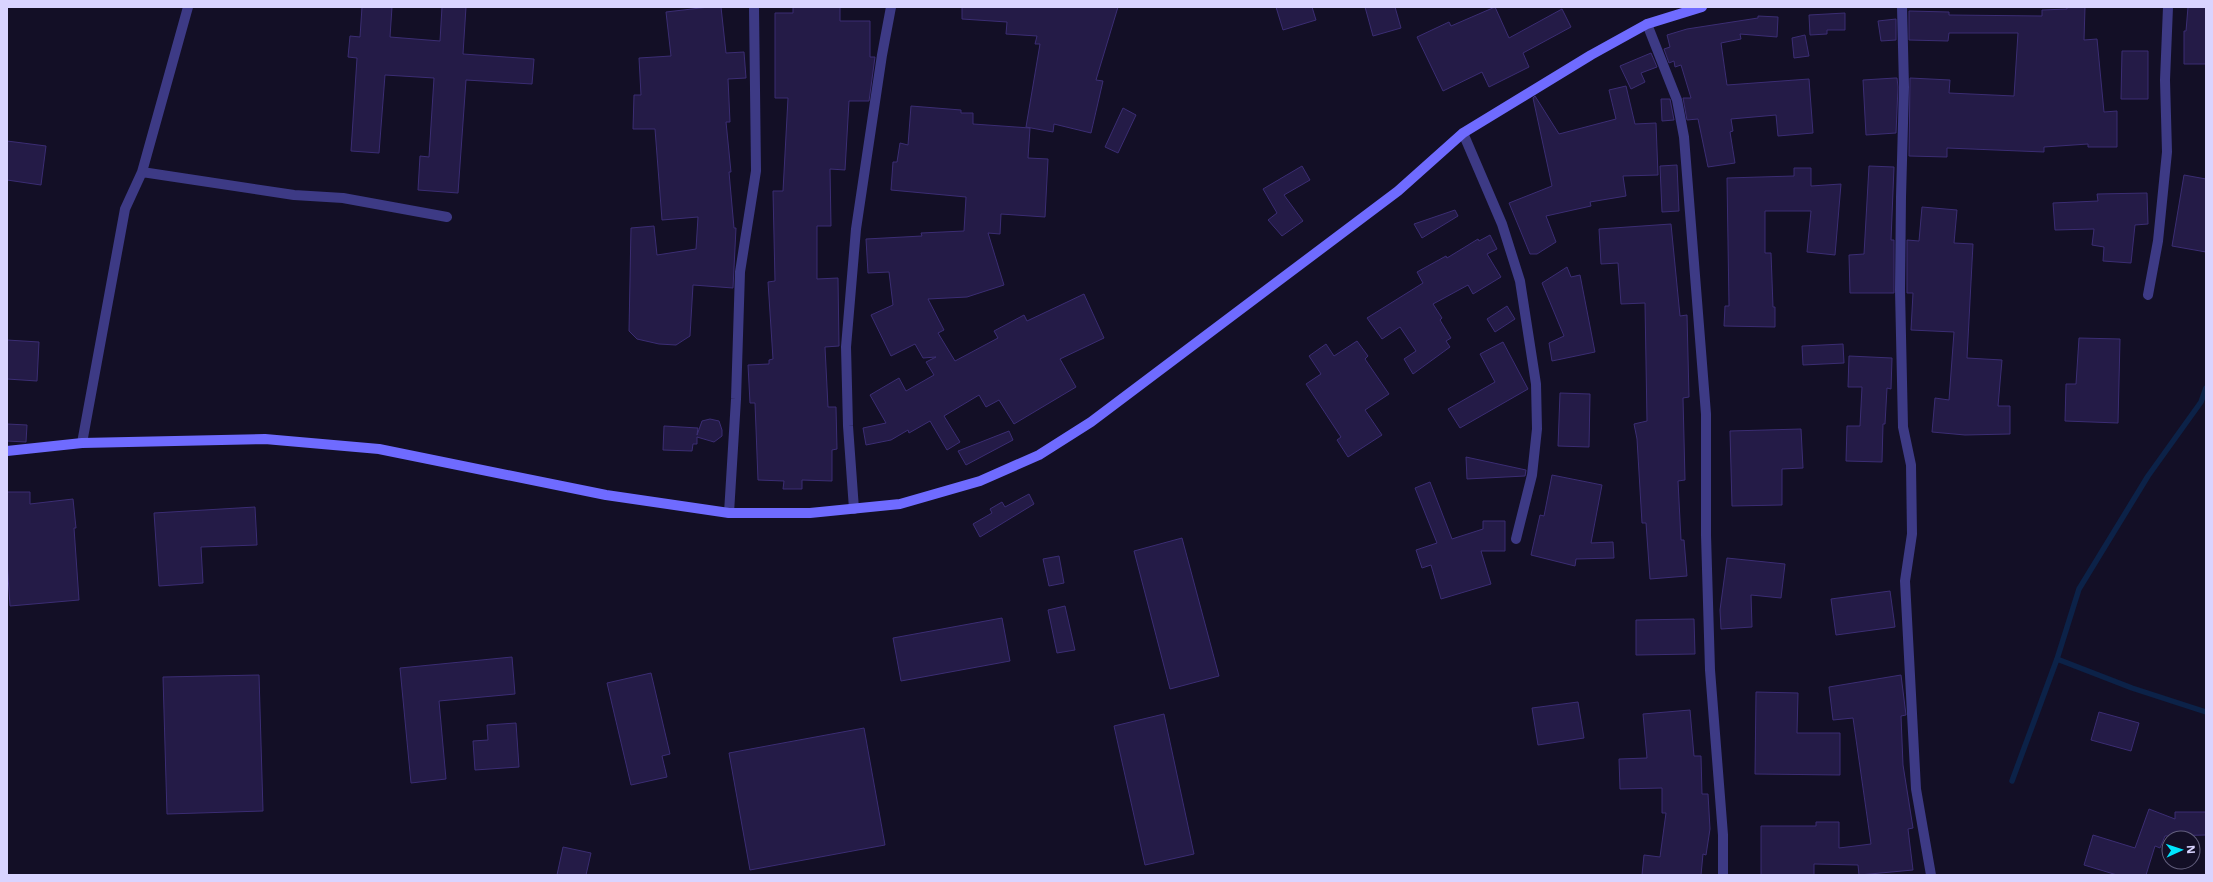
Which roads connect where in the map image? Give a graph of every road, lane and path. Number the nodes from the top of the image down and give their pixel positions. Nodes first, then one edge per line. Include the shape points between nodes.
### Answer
1 (188, 7) edge
2 (754, 7) edge
3 (891, 7) edge
4 (1702, 7) edge
5 (1902, 7) edge
6 (2168, 7) edge
7 (1647, 24) junction
8 (1463, 133) junction
9 (142, 172) junction
10 (447, 217) dead end
11 (2148, 296) dead end
12 (82, 443) junction
13 (7, 451) edge
14 (854, 509) junction
15 (729, 513) junction
16 (1516, 539) dead end
17 (1724, 875) edge
18 (1931, 875) edge

1 - 9 street
2 - 15 street via 756,171 740,272
3 - 14 street via 856,229 846,347
4 - 7 main road
5 - 18 street via 1904,87 1900,197 1901,345 1903,427 1910,465 1912,534 1905,581 1916,789
6 - 11 street via 2165,80 2167,152 2158,242
7 - 8 main road
7 - 17 street via 1678,100 1684,144 1706,414 1710,670
8 - 14 main road via 1398,191 1091,422 1046,451 980,480 900,504
8 - 16 street via 1502,224 1520,281 1536,384 1537,429 1532,475
9 - 10 street via 294,195 343,198
9 - 12 street via 125,209
12 - 13 main road
12 - 15 main road via 265,439 379,450 606,494
14 - 15 main road via 810,513

